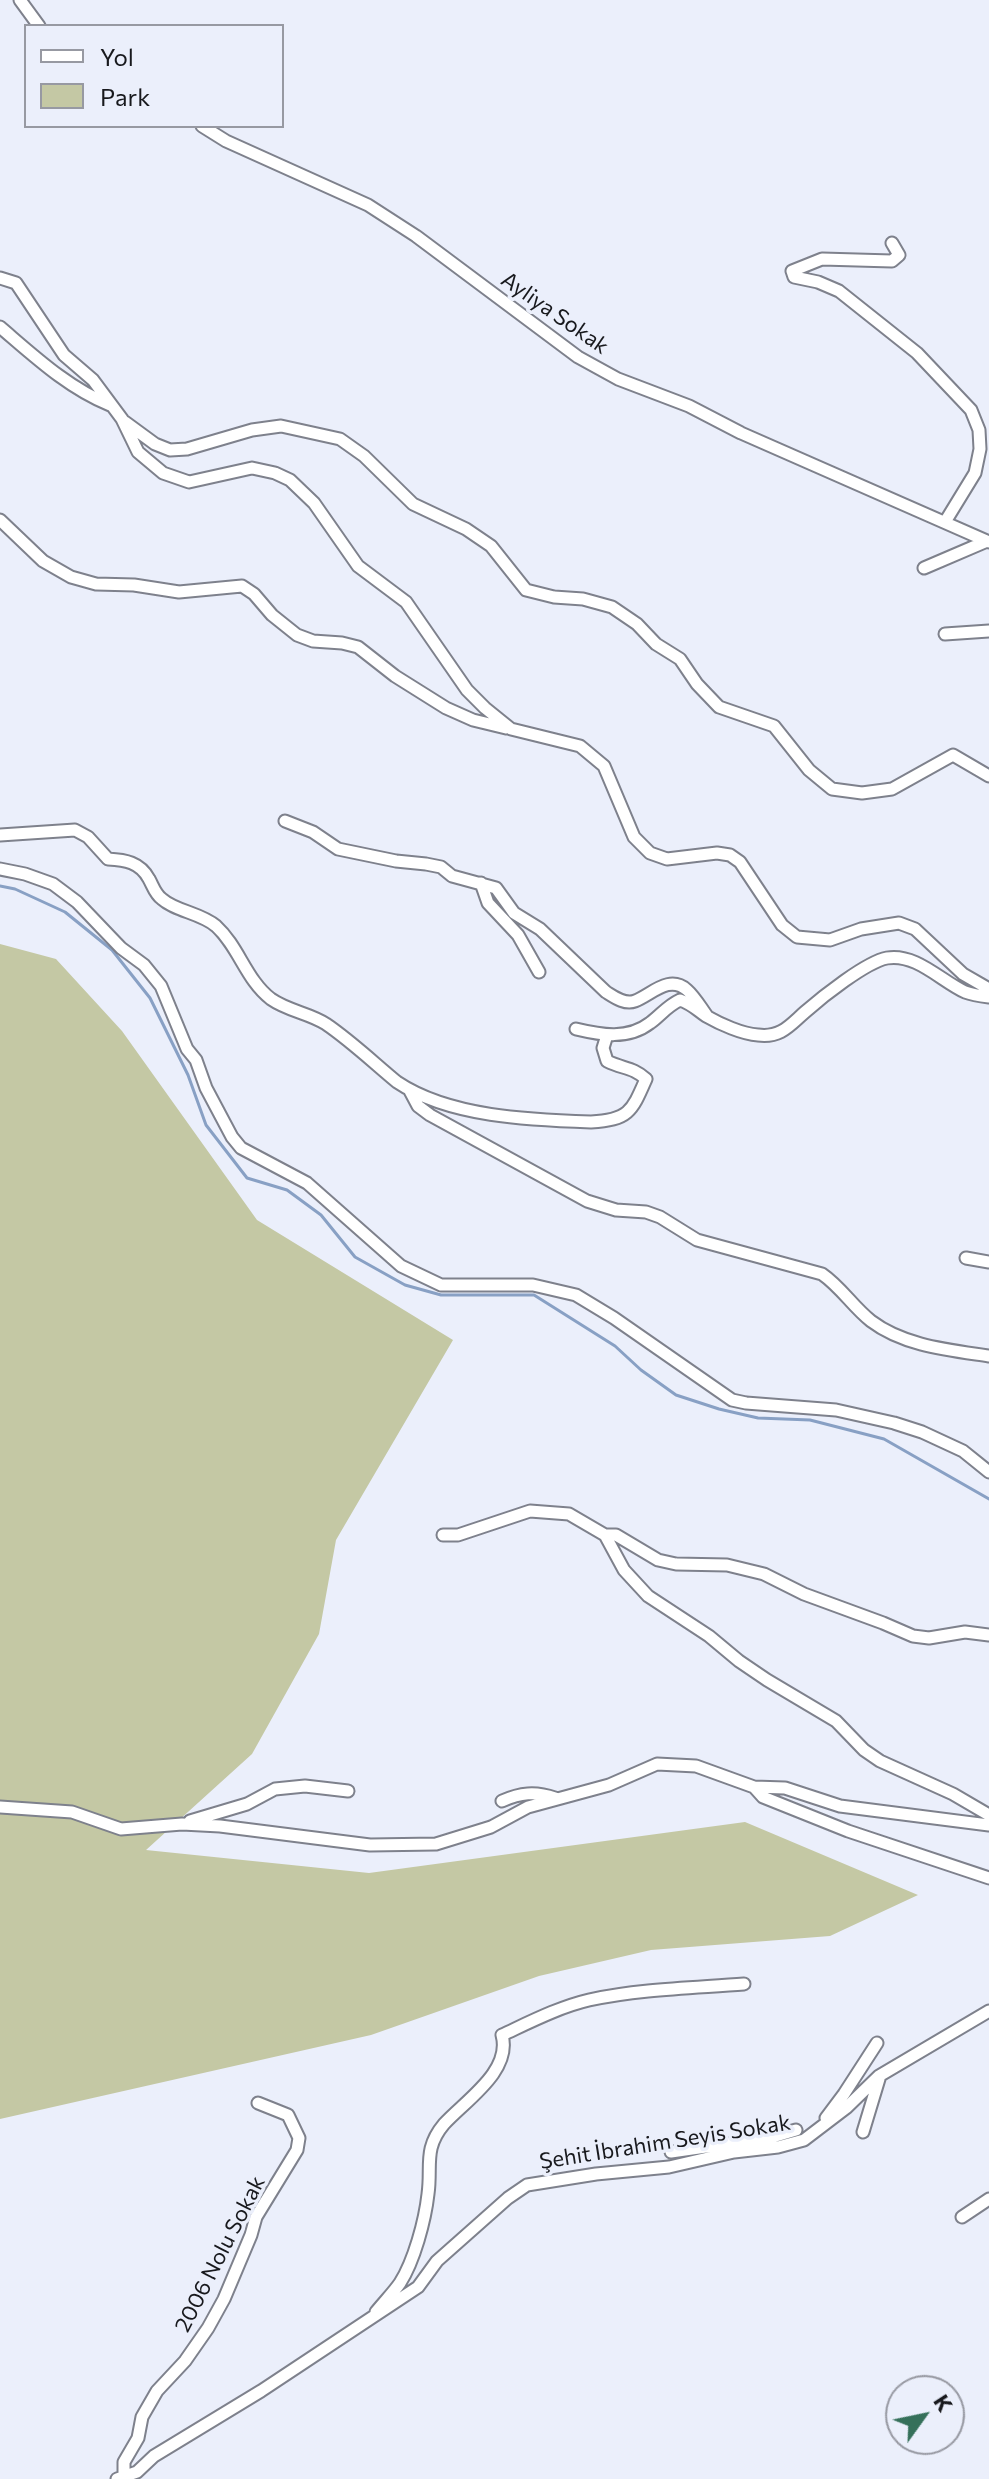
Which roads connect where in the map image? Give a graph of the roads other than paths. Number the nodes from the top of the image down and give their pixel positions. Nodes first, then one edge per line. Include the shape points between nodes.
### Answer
1 (20, 0) edge
2 (38, 24) edge
3 (205, 128) edge
4 (892, 243) dead end
5 (0, 278) edge
6 (0, 327) edge
7 (112, 406) junction
8 (122, 419) junction
9 (0, 520) edge
10 (945, 522) junction
11 (988, 542) edge
12 (924, 568) dead end
13 (989, 631) edge
14 (945, 634) dead end
15 (511, 729) junction
16 (989, 776) edge
17 (285, 821) dead end
18 (0, 835) edge
19 (0, 869) edge
20 (481, 883) junction
21 (539, 972) dead end
22 (989, 989) edge
23 (989, 997) edge
24 (707, 1016) junction
25 (576, 1029) dead end
26 (607, 1035) junction
27 (409, 1090) junction
28 (966, 1258) dead end
29 (989, 1262) edge
30 (989, 1356) edge
31 (989, 1472) edge
32 (443, 1535) dead end
33 (605, 1535) junction
34 (989, 1635) edge
35 (754, 1787) junction
36 (348, 1791) dead end
37 (555, 1799) junction
38 (502, 1801) dead end
39 (0, 1807) edge
40 (989, 1815) edge
41 (182, 1824) junction
42 (989, 1825) edge
43 (989, 1878) edge
44 (744, 1984) dead end
45 (989, 2011) edge
46 (877, 2043) dead end
47 (879, 2076) junction
48 (258, 2103) dead end
49 (796, 2130) dead end
50 (818, 2132) junction
51 (863, 2132) dead end
52 (763, 2148) junction
53 (671, 2152) dead end
54 (989, 2199) edge
55 (962, 2217) dead end
56 (368, 2321) junction
57 (120, 2478) edge

1 - 2 street
3 - 10 street, Ayliya Sokak via 383,214 568,351 608,374
4 - 10 street via 899,255 892,261 822,259 792,271 794,277 839,291 917,353 971,410 979,430 975,473
5 - 7 street via 16,283 64,355
6 - 7 street via 45,366
7 - 8 street
8 - 15 street via 138,452 163,473 189,482 252,468 290,480 314,503 358,566 406,602 467,690
8 - 16 street via 170,450 281,426 340,439 413,504 491,546 526,590 612,607 637,624 680,659 719,707 774,726 809,770 832,789 892,789 953,755
9 - 15 street via 43,561 96,584 179,592 242,586 297,635 358,647 446,708
10 - 11 street, Ayliya Sokak
11 - 12 street
13 - 14 street
15 - 22 street via 580,746 604,766 634,837 650,853 667,859 717,853 740,862 782,925 797,937 830,940 899,923 915,929 963,974
17 - 20 street via 338,849 441,867 452,876
18 - 27 street via 75,830 108,859 137,865 163,901 216,927 271,998 325,1023
19 - 31 street via 53,884 144,965 161,986 206,1088 241,1148 307,1183 401,1266 441,1285 533,1285 576,1295 732,1400 836,1410 894,1423 963,1451
20 - 21 street via 488,903 518,935
20 - 24 street via 496,888 514,913 540,929 618,1000 633,1002 671,984 686,988
23 - 24 street via 969,994 904,958 888,958 862,970 786,1031 772,1036 743,1032
24 - 26 street via 680,1000 637,1030
25 - 26 street
26 - 27 street via 607,1061 635,1069 646,1079 632,1111 605,1121 494,1115
27 - 30 street via 430,1115 587,1201 646,1212 697,1240 822,1274 862,1314 887,1330 929,1346
28 - 29 street
32 - 33 street via 530,1511 569,1514
33 - 34 street via 616,1535 658,1560 727,1565 764,1574 913,1636
33 - 40 street via 624,1570 648,1596 767,1680 836,1721 880,1761
35 - 37 street via 696,1766 657,1764 609,1785
35 - 42 street via 785,1788 840,1806
35 - 43 street via 763,1797 848,1831
36 - 41 street via 275,1789 247,1804
37 - 38 street via 529,1793
37 - 41 street via 436,1844 370,1845
39 - 41 street via 72,1812 121,1829
44 - 56 street via 588,2001 502,2035 505,2046 499,2064 433,2140 428,2194 411,2264
45 - 47 street, Şehit İbrahim Seyis Sokak
46 - 50 street
47 - 50 street, Şehit İbrahim Seyis Sokak
47 - 51 street
48 - 57 street, 2006 Nolu Sokak via 288,2115 299,2138 297,2150 256,2217 208,2328 149,2403
49 - 52 street via 762,2140
50 - 52 street, Şehit İbrahim Seyis Sokak
52 - 53 street via 758,2139
52 - 56 street, Şehit İbrahim Seyis Sokak via 669,2167 527,2185 437,2261 418,2287
54 - 55 street
56 - 57 street, Şehit İbrahim Seyis Sokak via 154,2456 137,2472

